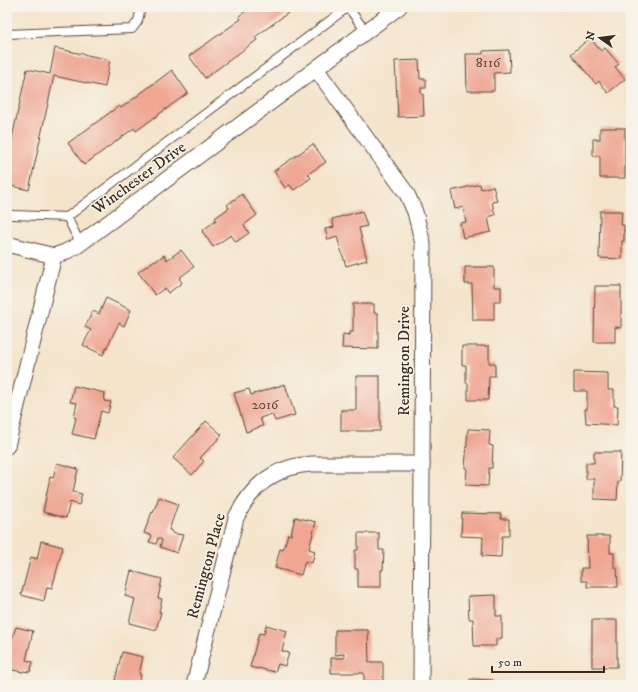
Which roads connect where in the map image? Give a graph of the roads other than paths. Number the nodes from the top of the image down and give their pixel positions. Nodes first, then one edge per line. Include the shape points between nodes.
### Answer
1 (141, 7) edge
2 (348, 7) edge
3 (399, 7) edge
4 (366, 32) junction
5 (7, 34) edge
6 (316, 69) junction
7 (7, 214) edge
8 (67, 218) junction
9 (7, 244) edge
10 (80, 244) junction
11 (54, 256) junction
12 (7, 446) edge
13 (422, 464) junction
14 (194, 685) edge
15 (421, 685) edge

1 - 5 lane via 138,21 132,30
2 - 4 lane
2 - 8 lane
3 - 4 street, Winchester Drive
4 - 6 street, Winchester Drive
6 - 10 street, Winchester Drive
6 - 13 street, Remington Drive via 407,194 419,225 423,244
7 - 8 lane
8 - 10 lane
9 - 11 street
10 - 11 street, Winchester Drive
11 - 12 street
13 - 14 street, Remington Place via 298,465 272,476 254,488 236,518
13 - 15 street, Remington Drive

